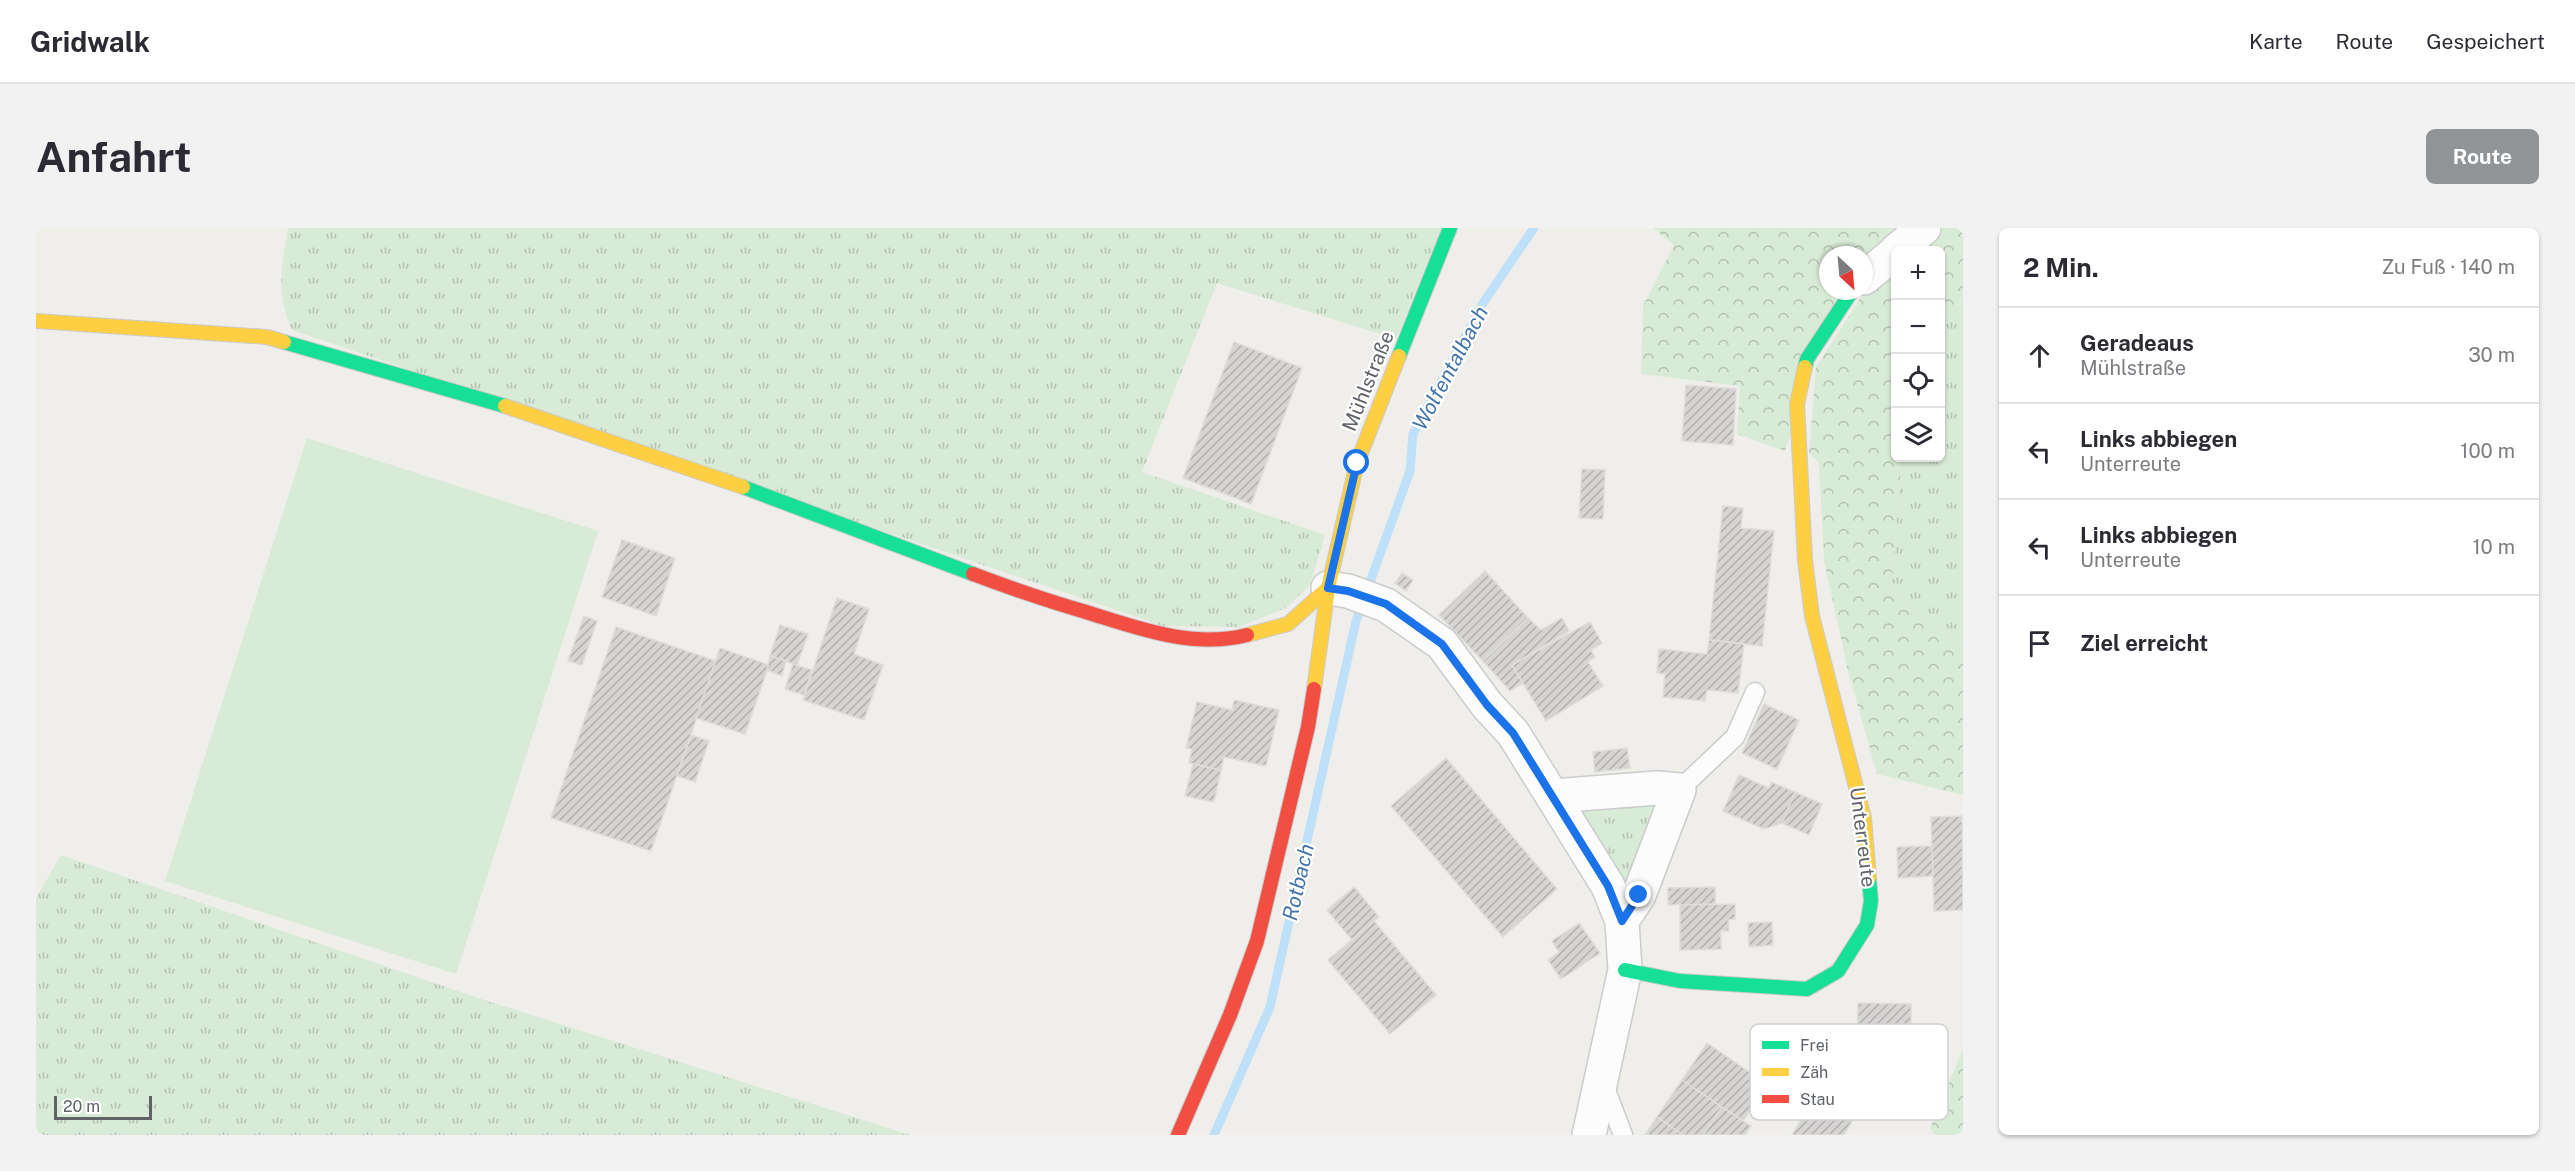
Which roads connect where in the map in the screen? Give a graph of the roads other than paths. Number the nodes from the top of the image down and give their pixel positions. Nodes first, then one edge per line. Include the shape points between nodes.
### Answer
1 (1450, 228) edge
2 (1924, 228) edge
3 (1902, 246) edge
4 (1891, 255) edge
5 (1873, 270) edge
6 (1846, 300) edge
7 (36, 321) edge
8 (1338, 589) junction
9 (1755, 692) dead end
10 (1679, 790) junction
11 (1553, 796) junction
12 (1622, 921) junction
13 (1625, 970) junction
14 (1601, 1075) junction
15 (1178, 1135) edge
16 (1589, 1135) edge
17 (1623, 1135) edge

1 - 8 street, Mühlstraße via 1357,463
2 - 3 street
4 - 5 street
6 - 13 street, Unterreute via 1807,359 1797,404 1798,445 1804,560 1812,616 1864,818 1871,901 1867,925 1838,971 1807,988 1680,981
7 - 8 street via 267,337 543,417 733,483 1017,591 1160,634 1204,640 1239,637 1288,624
8 - 11 street via 1386,604 1442,644 1513,733
8 - 15 street, Mühlstraße via 1257,941
9 - 10 lane via 1735,737
10 - 11 street via 1657,788
10 - 12 street via 1639,895
11 - 12 street via 1608,886
12 - 13 street
13 - 14 street
14 - 16 street
14 - 17 lane

